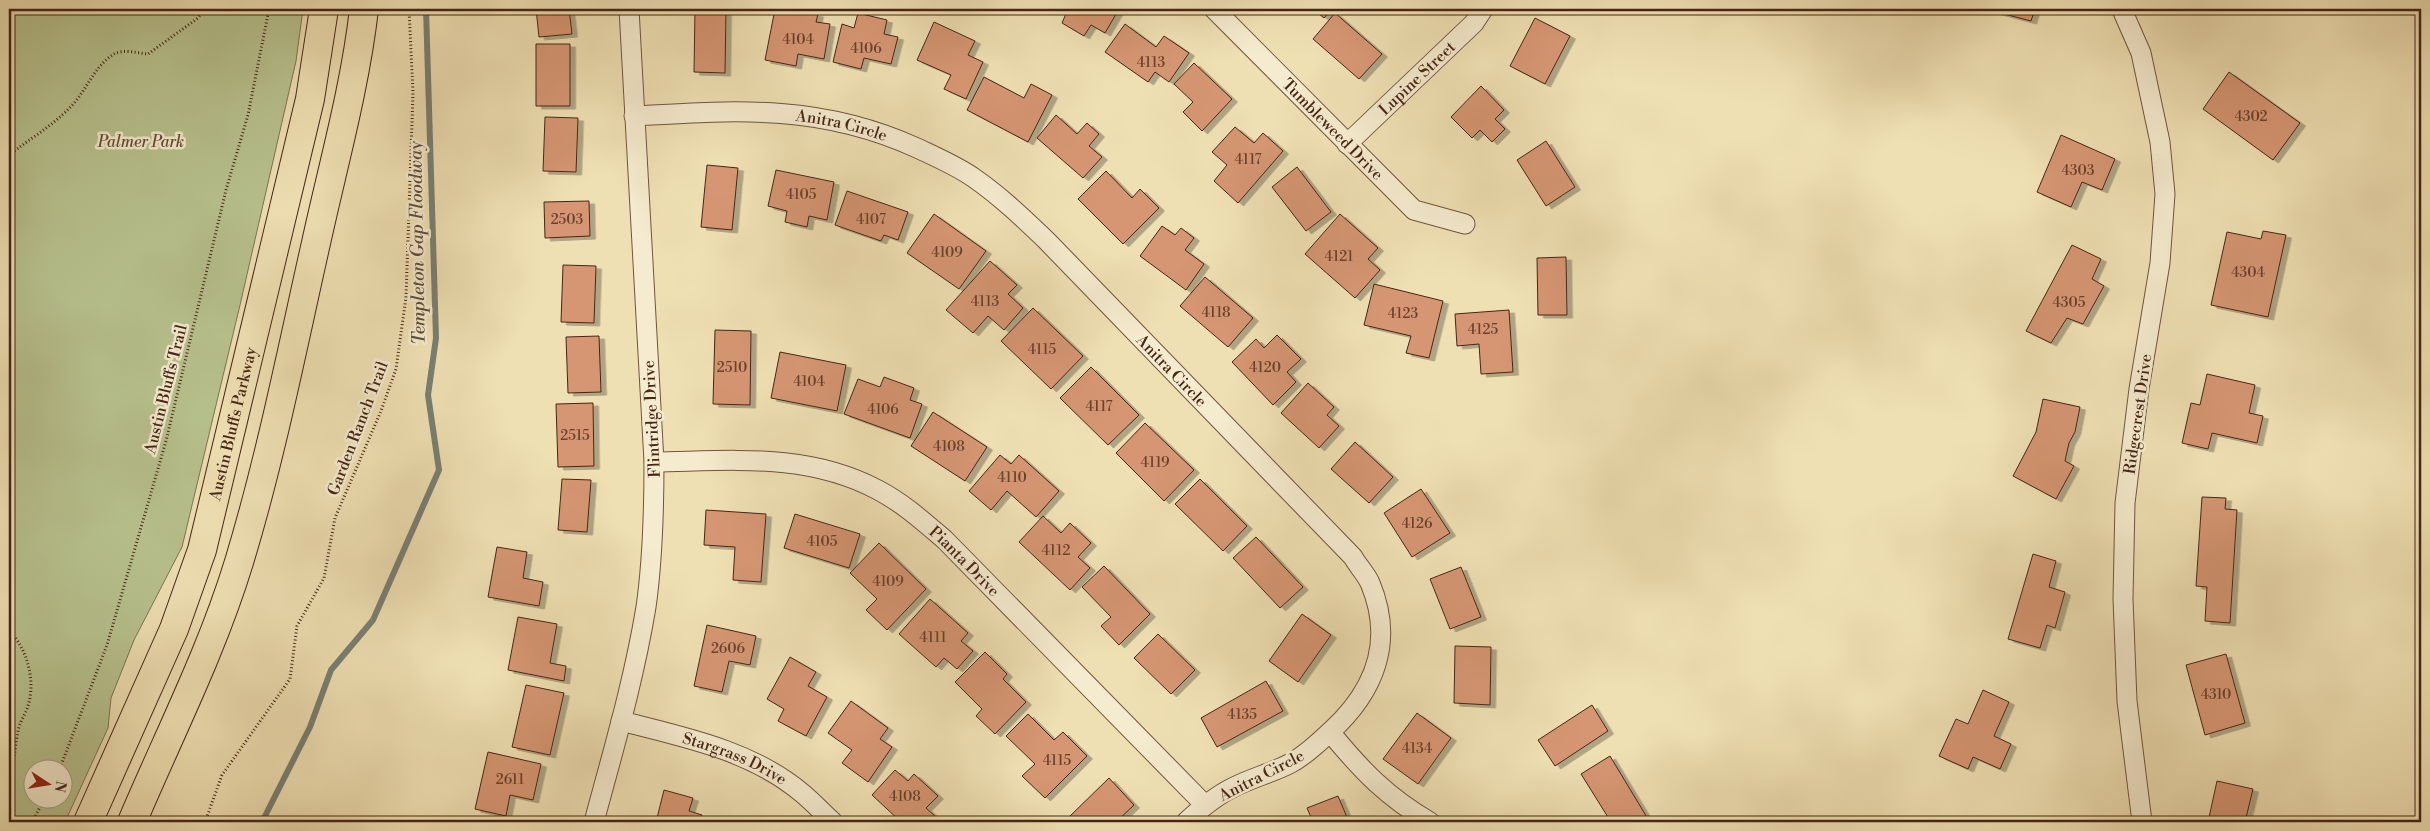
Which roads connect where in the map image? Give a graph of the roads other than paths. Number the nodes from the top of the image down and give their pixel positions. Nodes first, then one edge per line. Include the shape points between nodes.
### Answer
1 (324, 9) edge
2 (364, 9) edge
3 (629, 9) edge
4 (1214, 9) edge
5 (1484, 9) edge
6 (2123, 12) dead end
7 (634, 116) junction
8 (1347, 144) junction
9 (1466, 224) dead end
10 (654, 462) junction
11 (621, 721) junction
12 (1330, 732) junction
13 (1205, 804) junction
14 (88, 822) edge
15 (132, 822) edge
16 (594, 822) edge
17 (833, 822) edge
18 (1186, 822) edge
19 (1430, 822) edge
20 (2142, 822) edge

1 - 14 main road, Austin Bluffs Parkway via 307,108 202,550 174,629
2 - 15 main road via 344,118 267,460 239,564 198,670
3 - 7 street, Flintridge Drive
4 - 8 street, Tumbleweed Drive
5 - 8 street, Lupine Street
6 - 20 street, Ridgecrest Drive via 2141,53 2160,142 2165,194 2160,264 2139,389 2126,502 2123,599 2127,701
7 - 10 street, Flintridge Drive
7 - 12 street, Anitra Circle via 758,111 832,119 872,129 940,158 1003,200 1046,240 1322,525 1353,558 1369,581 1377,605 1379,652 1372,678 1363,695 1349,715
8 - 9 street, Tumbleweed Drive via 1414,210
10 - 11 street, Flintridge Drive via 654,524 647,597
10 - 13 street, Pianta Drive via 774,460 842,474 878,490 912,512 945,540
11 - 16 street, Flintridge Drive
11 - 17 street, Stargrass Drive via 716,746 753,762 802,792
12 - 13 street, Anitra Circle via 1291,763 1232,788
12 - 19 street via 1373,781 1401,805
13 - 18 street, Anitra Circle

